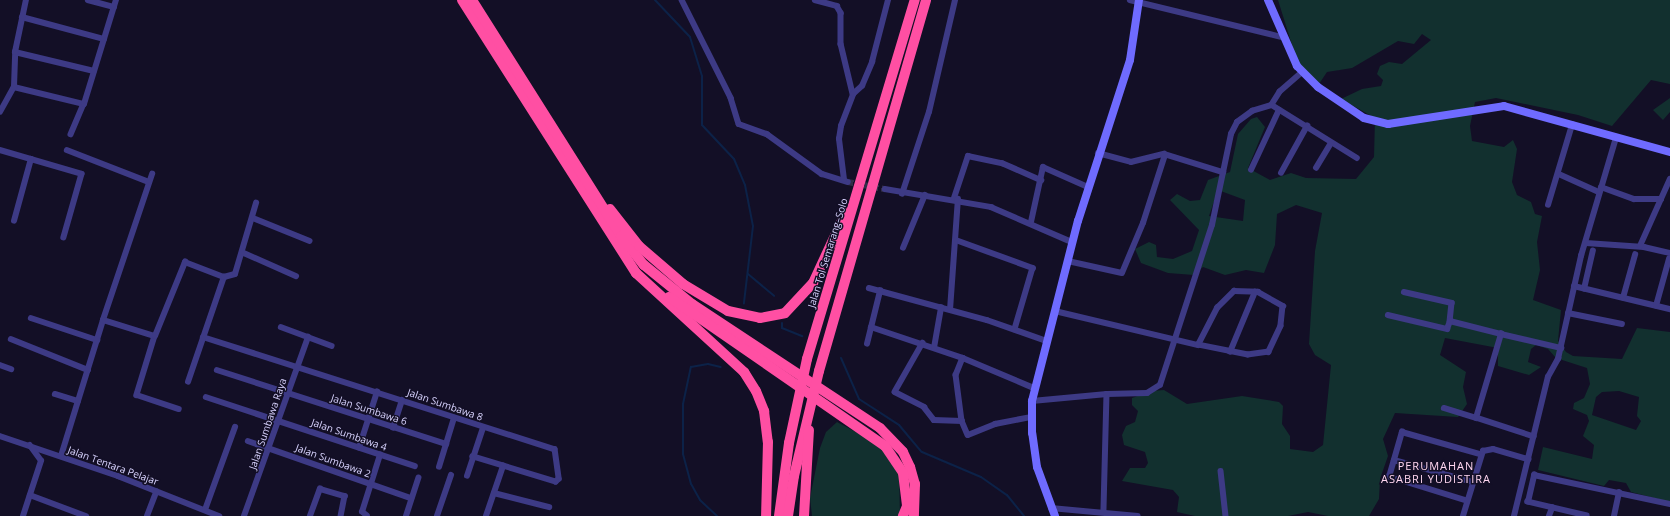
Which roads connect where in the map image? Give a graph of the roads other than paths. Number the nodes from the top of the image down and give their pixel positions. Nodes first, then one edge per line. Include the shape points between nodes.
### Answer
1 (26, 0) edge
2 (88, 0) edge
3 (116, 0) edge
4 (462, 0) edge
5 (472, 0) edge
6 (682, 0) edge
7 (815, 0) edge
8 (888, 0) edge
9 (916, 0) edge
10 (926, 0) edge
11 (955, 0) edge
12 (1268, 0) edge
13 (1136, 1) edge
14 (114, 6) junction
15 (22, 17) junction
16 (1282, 37) junction
17 (104, 39) junction
18 (15, 52) junction
19 (94, 71) junction
20 (1303, 72) junction
21 (14, 88) junction
22 (853, 94) junction
23 (84, 104) junction
24 (1272, 105) junction
25 (1279, 110) junction
26 (0, 112) edge
27 (1572, 124) junction
28 (1307, 126) junction
29 (72, 134) dead end
30 (1616, 138) junction
31 (1331, 143) junction
32 (0, 150) edge
33 (67, 150) dead end
34 (871, 152) junction
35 (1670, 152) edge
36 (1098, 153) junction
37 (1165, 155) junction
38 (1357, 158) dead end
39 (31, 159) junction
40 (1316, 168) dead end
41 (1251, 170) dead end
42 (1223, 172) junction
43 (1281, 172) dead end
44 (152, 174) dead end
45 (1559, 174) junction
46 (583, 176) junction
47 (1670, 179) edge
48 (1041, 180) junction
49 (149, 182) junction
50 (1088, 187) junction
51 (885, 189) tunnel mouth
52 (1600, 189) junction
53 (902, 194) junction
54 (924, 195) junction
55 (956, 198) junction
56 (1661, 199) junction
57 (256, 204) dead end
58 (1548, 205) dead end
59 (253, 218) junction
60 (14, 221) dead end
61 (1030, 222) junction
62 (64, 237) dead end
63 (956, 240) junction
64 (310, 241) dead end
65 (1072, 242) junction
66 (1586, 243) junction
67 (1640, 246) junction
68 (904, 248) dead end
69 (1593, 251) dead end
70 (244, 253) junction
71 (621, 253) junction
72 (1635, 255) dead end
73 (1669, 256) edge
74 (1068, 261) junction
75 (296, 276) dead end
76 (224, 277) junction
77 (1574, 286) junction
78 (868, 288) dead end
79 (1584, 289) junction
80 (880, 291) junction
81 (1255, 292) junction
82 (1404, 292) dead end
83 (1623, 298) junction
84 (1656, 306) junction
85 (941, 308) junction
86 (1670, 309) edge
87 (950, 310) junction
88 (1054, 311) junction
89 (1568, 313) junction
90 (1388, 315) dead end
91 (31, 318) dead end
92 (103, 320) junction
93 (1450, 321) junction
94 (1622, 324) dead end
95 (281, 327) dead end
96 (871, 327) junction
97 (1015, 329) junction
98 (1501, 334) junction
99 (155, 336) junction
100 (203, 337) junction
101 (308, 337) junction
102 (11, 339) dead end
103 (1175, 339) junction
104 (97, 340) junction
105 (1047, 341) junction
106 (923, 343) junction
107 (867, 344) dead end
108 (1198, 345) junction
109 (332, 346) dead end
110 (934, 348) junction
111 (1561, 348) junction
112 (1230, 352) junction
113 (963, 358) junction
114 (0, 365) edge
115 (298, 365) junction
116 (11, 368) dead end
117 (88, 370) junction
118 (217, 370) dead end
119 (188, 382) dead end
120 (1034, 388) junction
121 (288, 392) junction
122 (377, 392) junction
123 (55, 394) dead end
124 (1107, 394) junction
125 (206, 397) dead end
126 (402, 400) junction
127 (78, 401) junction
128 (812, 401) junction
129 (1032, 401) junction
130 (1444, 408) dead end
131 (179, 409) dead end
132 (454, 418) junction
133 (1031, 418) junction
134 (1476, 418) junction
135 (278, 420) junction
136 (369, 421) junction
137 (962, 421) junction
138 (235, 427) dead end
139 (393, 428) junction
140 (483, 428) junction
141 (0, 436) edge
142 (1534, 437) junction
143 (248, 441) dead end
144 (446, 444) junction
145 (30, 446) junction
146 (269, 448) junction
147 (359, 448) junction
148 (1480, 454) junction
149 (380, 455) junction
150 (61, 456) junction
151 (473, 457) junction
152 (1529, 459) junction
153 (1394, 460) junction
154 (415, 466) dead end
155 (504, 466) junction
156 (439, 467) dead end
157 (1221, 471) dead end
158 (451, 475) dead end
159 (466, 476) dead end
160 (418, 478) dead end
161 (1473, 482) junction
162 (370, 485) junction
163 (156, 492) junction
164 (1619, 492) junction
165 (494, 493) junction
166 (30, 495) junction
167 (411, 498) junction
168 (1467, 501) junction
169 (1670, 504) edge
170 (549, 507) dead end
171 (1552, 508) junction
172 (205, 510) junction
173 (1053, 512) edge
174 (1104, 512) junction
175 (1097, 514) edge
176 (23, 516) edge
177 (86, 516) edge
178 (148, 516) edge
179 (219, 516) edge
180 (244, 516) edge
181 (310, 516) edge
182 (341, 516) edge
183 (367, 516) edge
184 (406, 516) edge
185 (437, 516) edge
186 (486, 516) edge
187 (766, 516) edge
188 (779, 516) edge
189 (788, 516) edge
190 (804, 516) edge
191 (903, 516) edge
192 (914, 516) edge
193 (1138, 516) edge
194 (1226, 516) edge
195 (1463, 516) edge
196 (1514, 516) edge
197 (1549, 516) edge
198 (1587, 516) edge
199 (1614, 516) edge

1 - 15 street
2 - 14 street
3 - 14 street
4 - 71 highway
5 - 46 highway
6 - 22 street via 731,98 739,124 761,131 822,174 846,181 839,139
7 - 22 street via 837,6 841,13 841,44
8 - 22 street via 872,62 862,86
9 - 34 highway, Jalan Tol Semarang–Solo
10 - 128 highway
11 - 53 street via 930,112
12 - 16 street
13 - 16 street
13 - 36 street via 1130,60
14 - 17 street
15 - 17 street
15 - 18 street
16 - 20 street
17 - 19 street
18 - 19 street
18 - 21 street
19 - 23 street
20 - 24 street via 1280,92
20 - 27 street via 1345,108 1364,118 1388,124 1504,106
21 - 23 street
21 - 26 street
23 - 29 street
24 - 25 street
24 - 42 street via 1252,111 1237,122
25 - 28 street
25 - 41 street
27 - 30 street
27 - 45 street
28 - 31 street
28 - 43 street
30 - 35 street
30 - 52 street
31 - 38 street
31 - 40 street
32 - 39 street
33 - 49 street
34 - 46 highway via 813,283 785,313 760,318 728,311 660,267 639,246
34 - 188 highway, Jalan Tol Semarang–Solo via 807,359 798,396
36 - 37 street via 1131,162
36 - 50 street
37 - 42 street
37 - 74 street via 1143,224 1122,273
39 - 60 street
39 - 62 street via 82,176
42 - 103 street via 1197,276
44 - 49 street
45 - 52 street
45 - 58 street
46 - 192 highway via 621,236 665,284 893,441 910,467 915,484
47 - 56 street
48 - 50 street via 1042,168 1046,167
48 - 55 street via 1002,163 968,156
48 - 61 street
49 - 92 street
50 - 65 street
51 - 53 street
52 - 56 street via 1634,198
52 - 66 street
53 - 54 street
54 - 55 street
54 - 68 street
55 - 61 street
55 - 63 street
56 - 67 street
57 - 59 street
59 - 64 street
59 - 70 street
61 - 65 street
63 - 87 street
63 - 97 street via 1032,267 1034,274
65 - 74 street
66 - 67 street
66 - 77 street
67 - 73 street
69 - 79 street
70 - 75 street
70 - 76 street via 235,274
71 - 187 highway via 653,292 744,372 756,391 764,412 768,442
71 - 191 highway via 691,314 886,446 897,459 904,479 907,506
72 - 83 street
73 - 84 street
74 - 88 street
76 - 99 street via 185,262
76 - 100 street
77 - 79 street
77 - 89 street
78 - 80 street
79 - 83 street
80 - 85 street
80 - 96 street
81 - 108 street via 1237,290 1230,294 1217,308
81 - 112 street
81 - 112 street via 1283,306 1281,326 1272,349 1258,355
82 - 93 street via 1452,302
83 - 84 street
84 - 86 street
85 - 87 street
85 - 110 street
87 - 97 street
88 - 103 street
88 - 105 street
89 - 94 street
89 - 111 street
90 - 93 street via 1447,328
91 - 104 street
92 - 99 street
92 - 104 street
93 - 98 street
95 - 101 street
96 - 106 street
96 - 107 street
97 - 105 street
98 - 111 street
98 - 134 street
99 - 131 street via 137,395
100 - 115 street, Jalan Sumbawa 8
100 - 119 street
101 - 109 street
101 - 115 street, Jalan Sumbawa Raya
102 - 117 street
103 - 108 street
103 - 124 street via 1160,385 1147,393
104 - 117 street
105 - 120 street
106 - 110 street
106 - 137 street via 894,392 924,407 934,420
108 - 112 street
110 - 113 street
111 - 142 street via 1548,377
113 - 120 street
113 - 137 street via 956,375
114 - 116 street
115 - 121 street, Jalan Sumbawa Raya
115 - 122 street, Jalan Sumbawa 8
117 - 127 street
118 - 121 street, Jalan Sumbawa 6
120 - 129 street
121 - 135 street, Jalan Sumbawa Raya
121 - 136 street, Jalan Sumbawa 6
122 - 126 street, Jalan Sumbawa 8
122 - 136 street
123 - 127 street
124 - 129 street
124 - 174 street
125 - 135 street, Jalan Sumbawa 4
126 - 132 street, Jalan Sumbawa 8
126 - 139 street
127 - 150 street
128 - 189 highway
128 - 190 highway
129 - 133 street
130 - 134 street
132 - 140 street, Jalan Sumbawa 8
132 - 144 street
133 - 137 street via 995,424 970,436
133 - 173 street via 1038,467
134 - 142 street
135 - 146 street, Jalan Sumbawa Raya
135 - 147 street, Jalan Sumbawa 4
136 - 139 street, Jalan Sumbawa 6
136 - 147 street
138 - 172 street
139 - 144 street, Jalan Sumbawa 6
140 - 151 street
140 - 155 street, Jalan Sumbawa 8 via 555,449 559,479 556,482
141 - 145 street, Jalan Tentara Pelajar
142 - 152 street
143 - 146 street, Jalan Sumbawa 2
144 - 156 street
145 - 150 street, Jalan Tentara Pelajar
145 - 166 street via 42,461
146 - 162 street, Jalan Sumbawa 2
146 - 180 street, Jalan Sumbawa Raya
147 - 149 street, Jalan Sumbawa 4
148 - 152 street via 1489,449
148 - 153 street via 1402,432
148 - 161 street
149 - 154 street, Jalan Sumbawa 4
149 - 162 street
150 - 163 street, Jalan Tentara Pelajar
151 - 155 street
151 - 159 street
152 - 196 street
153 - 161 street
153 - 168 street via 1389,478
155 - 165 street
157 - 194 street
158 - 185 street
160 - 167 street
161 - 168 street
162 - 167 street, Jalan Sumbawa 2
162 - 183 street via 362,512
163 - 172 street, Jalan Tentara Pelajar
163 - 178 street
164 - 169 street
164 - 171 street via 1536,473 1528,502
164 - 199 street
165 - 170 street
165 - 186 street
166 - 176 street
166 - 177 street
167 - 184 street
168 - 195 street
171 - 197 street
171 - 198 street
172 - 179 street, Jalan Tentara Pelajar
173 - 175 street
174 - 175 street
174 - 193 street
181 - 182 street via 320,489 345,496

